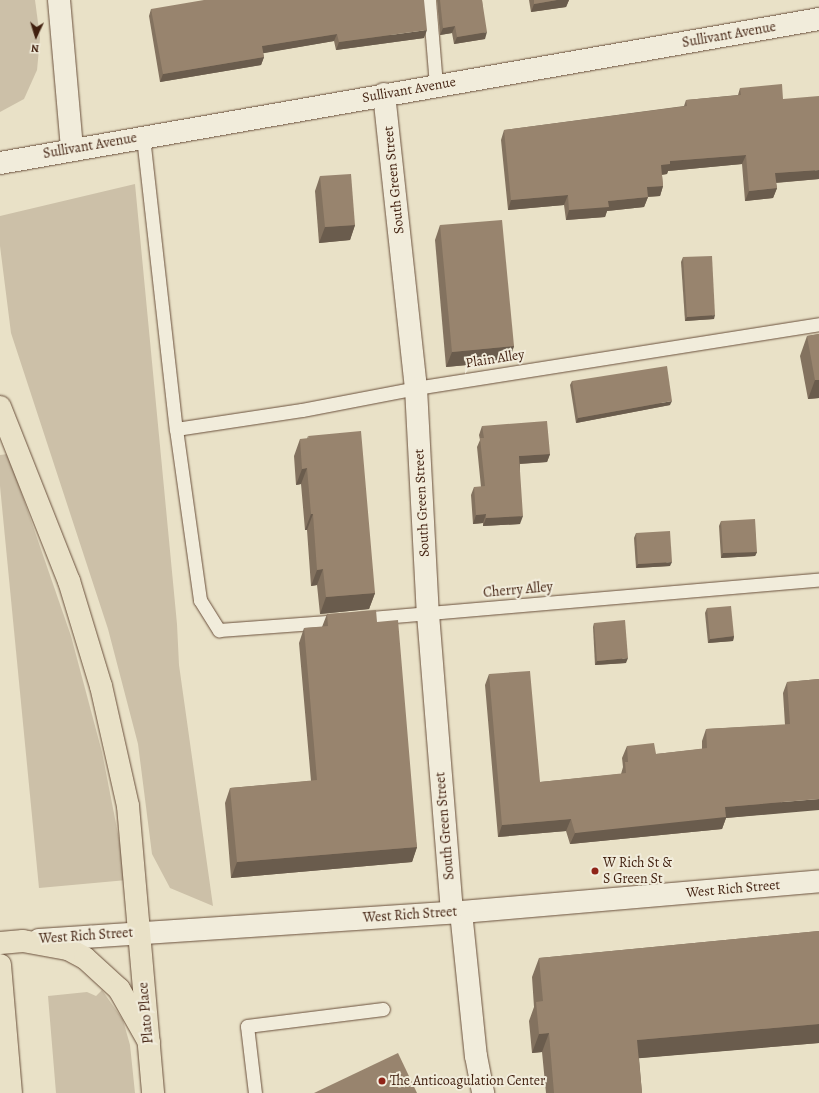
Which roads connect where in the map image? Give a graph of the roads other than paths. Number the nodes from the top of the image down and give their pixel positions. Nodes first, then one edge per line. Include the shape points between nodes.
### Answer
1 (59, 0) edge
2 (429, 0) edge
3 (819, 19) edge
4 (436, 85) junction
5 (384, 94) junction
6 (143, 136) junction
7 (72, 148) junction
8 (0, 162) edge
9 (819, 324) edge
10 (416, 388) junction
11 (0, 407) edge
12 (176, 429) junction
13 (819, 580) edge
14 (428, 614) junction
15 (819, 881) edge
16 (457, 912) junction
17 (139, 932) junction
18 (23, 941) junction
19 (0, 943) edge
20 (0, 965) edge
21 (383, 1009) dead end
22 (149, 1042) junction
23 (11, 1093) edge
24 (153, 1093) edge
25 (255, 1093) edge
26 (483, 1093) edge

1 - 7 street
2 - 4 lane
3 - 4 street, Sullivant Avenue
4 - 5 street, Sullivant Avenue
5 - 6 street, Sullivant Avenue
5 - 10 street, South Green Street
6 - 7 street, Sullivant Avenue
6 - 12 lane
7 - 8 street, Sullivant Avenue
9 - 10 lane, Plain Alley
10 - 12 lane, Plain Alley via 302,410
10 - 14 street, South Green Street
11 - 17 main road, Plato Place via 69,581 101,686 128,806
12 - 14 lane, Cherry Alley via 200,600 219,630
13 - 14 lane, Cherry Alley
14 - 16 street, South Green Street
15 - 16 street, West Rich Street
16 - 17 street, West Rich Street
16 - 26 street, South Green Street
17 - 18 street, West Rich Street
17 - 22 main road, Plato Place
18 - 19 main road, West Rich Street
18 - 22 main road via 68,949 85,958 119,989
20 - 23 main road
21 - 25 lane via 247,1026
22 - 24 main road, Plato Place

